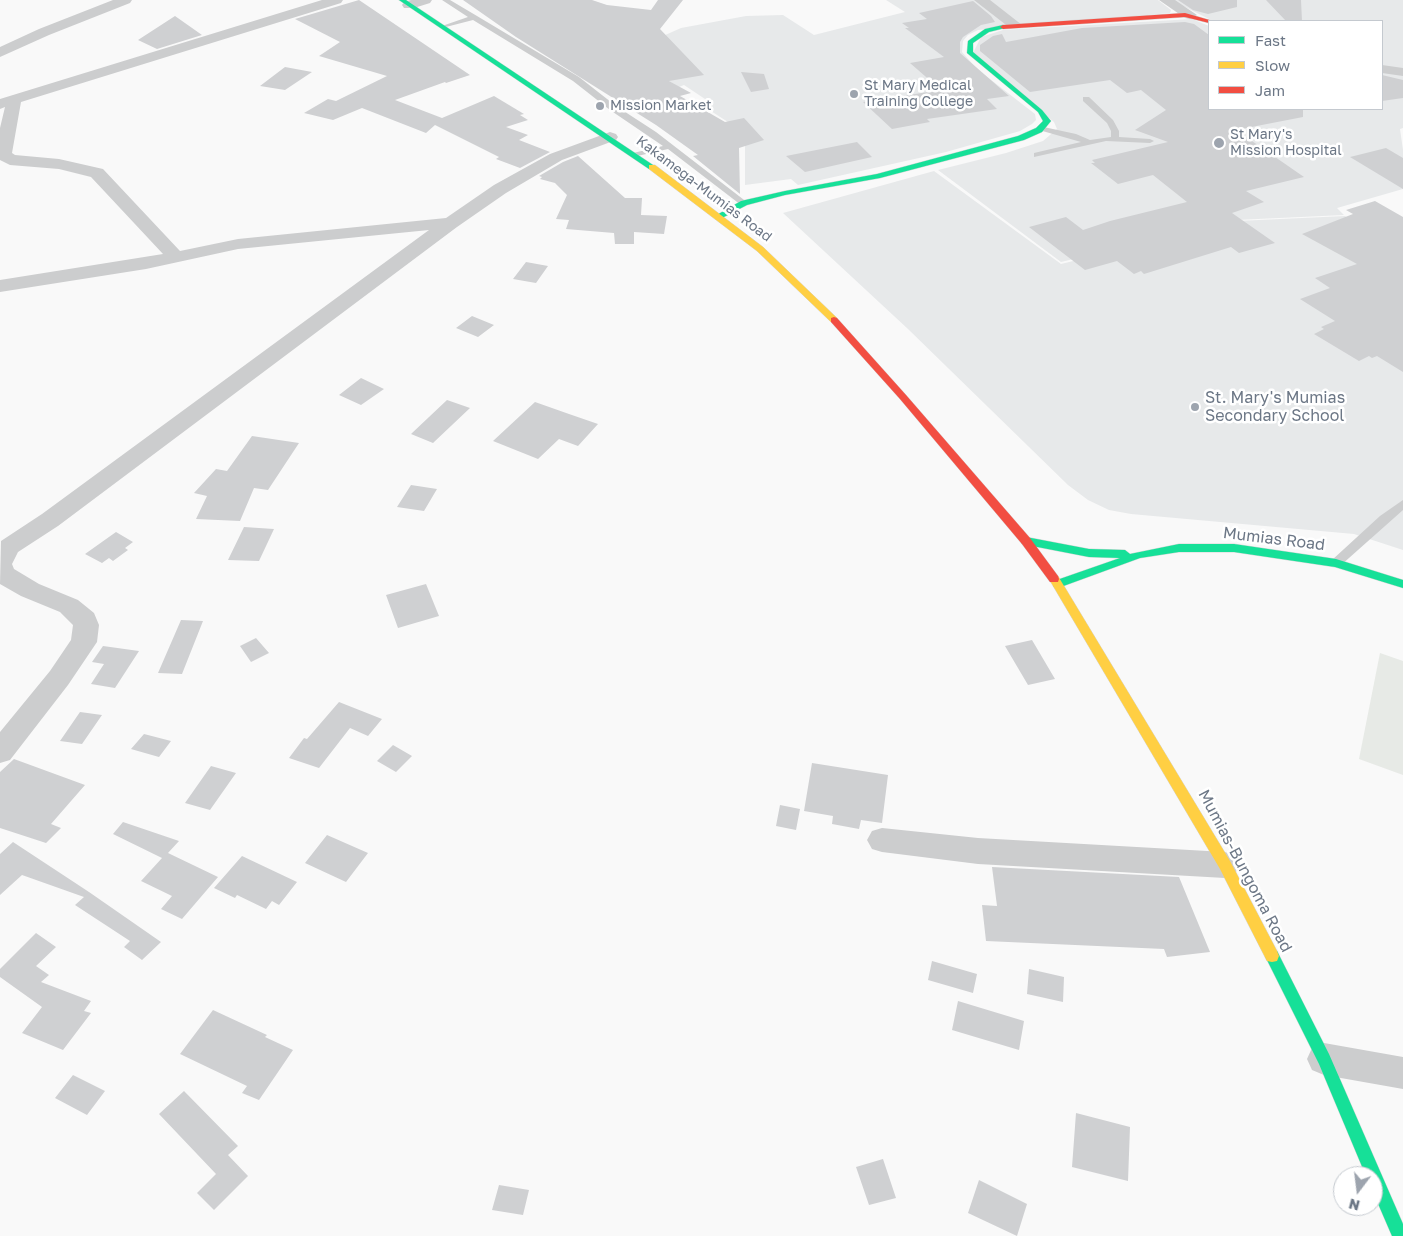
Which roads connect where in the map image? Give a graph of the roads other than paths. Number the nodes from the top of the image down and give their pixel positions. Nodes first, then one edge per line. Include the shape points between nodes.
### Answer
1 (125, 0) edge
2 (336, 0) edge
3 (425, 0) edge
4 (445, 0) edge
5 (981, 0) edge
6 (1166, 0) edge
7 (406, 2) edge
8 (1190, 15) junction
9 (475, 17) junction
10 (1208, 20) edge
11 (1015, 25) junction
12 (444, 27) junction
13 (0, 53) edge
14 (1383, 69) edge
15 (1403, 72) edge
16 (1086, 99) dead end
17 (7, 102) edge
18 (1042, 128) junction
19 (610, 137) junction
20 (1116, 139) junction
21 (1150, 141) dead end
22 (1087, 142) junction
23 (668, 147) junction
24 (636, 155) junction
25 (1037, 155) dead end
26 (744, 203) junction
27 (719, 216) junction
28 (451, 223) junction
29 (175, 256) junction
30 (0, 286) edge
31 (1403, 504) edge
32 (1026, 541) junction
33 (1139, 555) junction
34 (1, 560) edge
35 (1336, 563) junction
36 (1058, 584) junction
37 (1403, 584) edge
38 (0, 752) edge
39 (882, 840) dead end
40 (1225, 865) junction
41 (1324, 1059) junction
42 (1403, 1073) edge
43 (1400, 1236) edge

1 - 13 street
2 - 17 street
3 - 7 street
4 - 9 lane
5 - 11 street
6 - 8 street
7 - 12 main road, Kakamega-Mumias Road
8 - 10 main road
8 - 11 main road
9 - 12 lane
9 - 23 lane via 576,79
11 - 18 main road via 994,28 978,35 970,42 970,53 1040,111 1047,121
12 - 19 main road, Kakamega-Mumias Road
14 - 15 street
16 - 20 lane via 1110,122
17 - 29 street via 4,155 10,160 59,164 97,173
18 - 22 lane
18 - 26 main road via 1021,138 876,176
19 - 24 main road, Kakamega-Mumias Road
19 - 28 street via 556,157 500,189
20 - 21 lane
20 - 22 lane
22 - 25 lane
23 - 24 lane
23 - 26 lane
24 - 27 main road, Kakamega-Mumias Road
26 - 27 main road
27 - 32 main road, Kakamega-Mumias Road via 760,249 832,318
28 - 29 street via 238,244
28 - 34 street via 9,547
29 - 30 street
31 - 35 lane
32 - 33 main road, Mumias Road via 1089,553
32 - 36 main road, Mumias-Bungoma Road
33 - 35 main road, Mumias Road via 1179,548 1234,548
33 - 36 main road, Mumias Road
34 - 38 street via 3,574 10,580 69,606 85,619 86,626 84,642
35 - 37 main road, Mumias Road
36 - 40 main road, Mumias-Bungoma Road
39 - 40 street via 978,851
40 - 41 main road, Mumias-Bungoma Road
41 - 42 street
41 - 43 main road, Mumias-Bungoma Road

